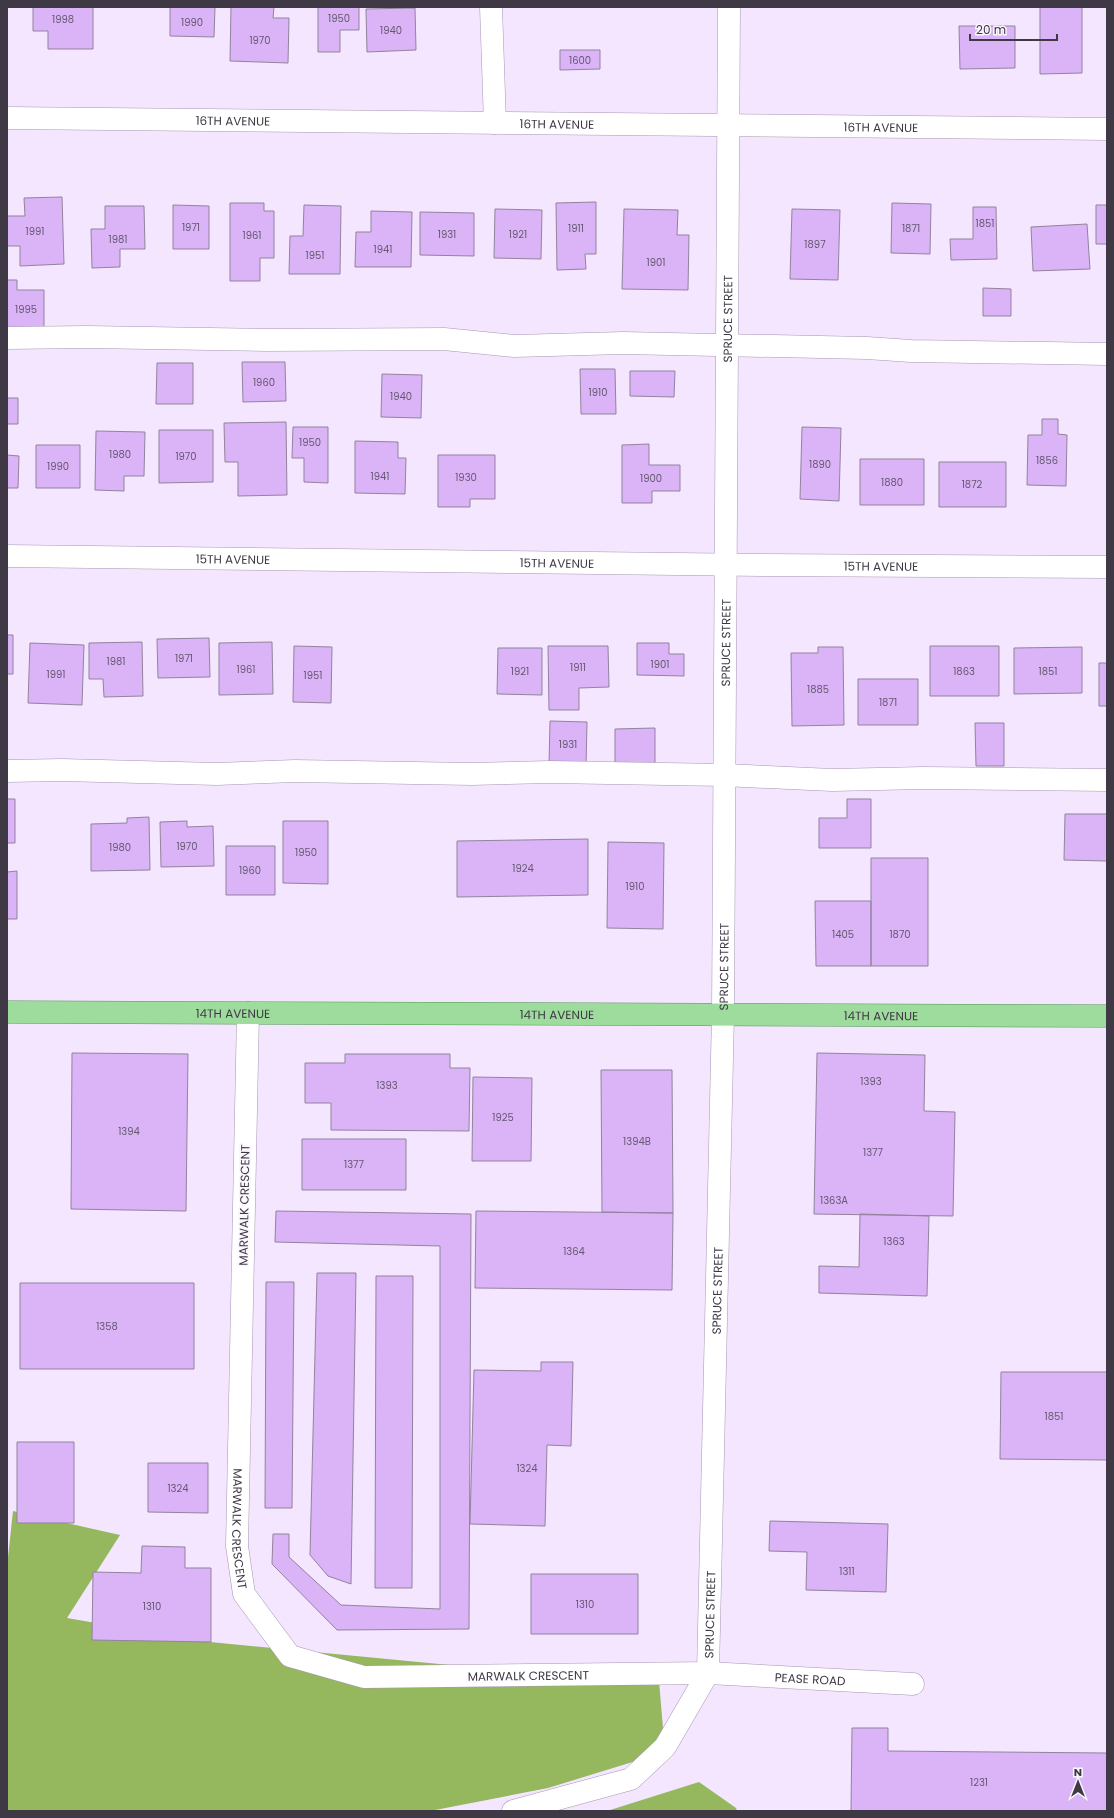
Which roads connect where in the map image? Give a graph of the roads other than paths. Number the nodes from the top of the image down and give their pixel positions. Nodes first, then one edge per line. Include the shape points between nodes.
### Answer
1 (491, 7) edge
2 (729, 7) edge
3 (7, 118) edge
4 (494, 123) junction
5 (728, 126) junction
6 (1107, 130) edge
7 (7, 338) edge
8 (726, 344) junction
9 (1107, 354) edge
10 (7, 556) edge
11 (724, 565) junction
12 (1107, 567) edge
13 (7, 772) edge
14 (724, 775) junction
15 (1107, 780) edge
16 (7, 1012) edge
17 (248, 1013) junction
18 (723, 1014) junction
19 (1107, 1016) edge
20 (708, 1673) junction
21 (913, 1684) dead end
22 (513, 1811) edge

1 - 4 street
2 - 5 street, SPRUCE STREET
3 - 4 street, 16TH AVENUE
4 - 5 street, 16TH AVENUE
5 - 6 street, 16TH AVENUE
5 - 8 street, SPRUCE STREET
7 - 8 street via 444,339 514,346
8 - 9 street via 911,351
8 - 11 street, SPRUCE STREET
10 - 11 street, 15TH AVENUE
11 - 12 street, 15TH AVENUE
11 - 14 street, SPRUCE STREET
13 - 14 street via 550,772
14 - 15 street via 832,780
14 - 18 street, SPRUCE STREET
16 - 17 main road, 14TH AVENUE
17 - 18 main road, 14TH AVENUE
17 - 20 street, MARWALK CRESCENT via 237,1546 244,1594 290,1656 364,1677
18 - 19 main road, 14TH AVENUE
18 - 20 street, SPRUCE STREET
20 - 21 street, PEASE ROAD
20 - 22 street, SPRUCE STREET via 666,1747 630,1779

